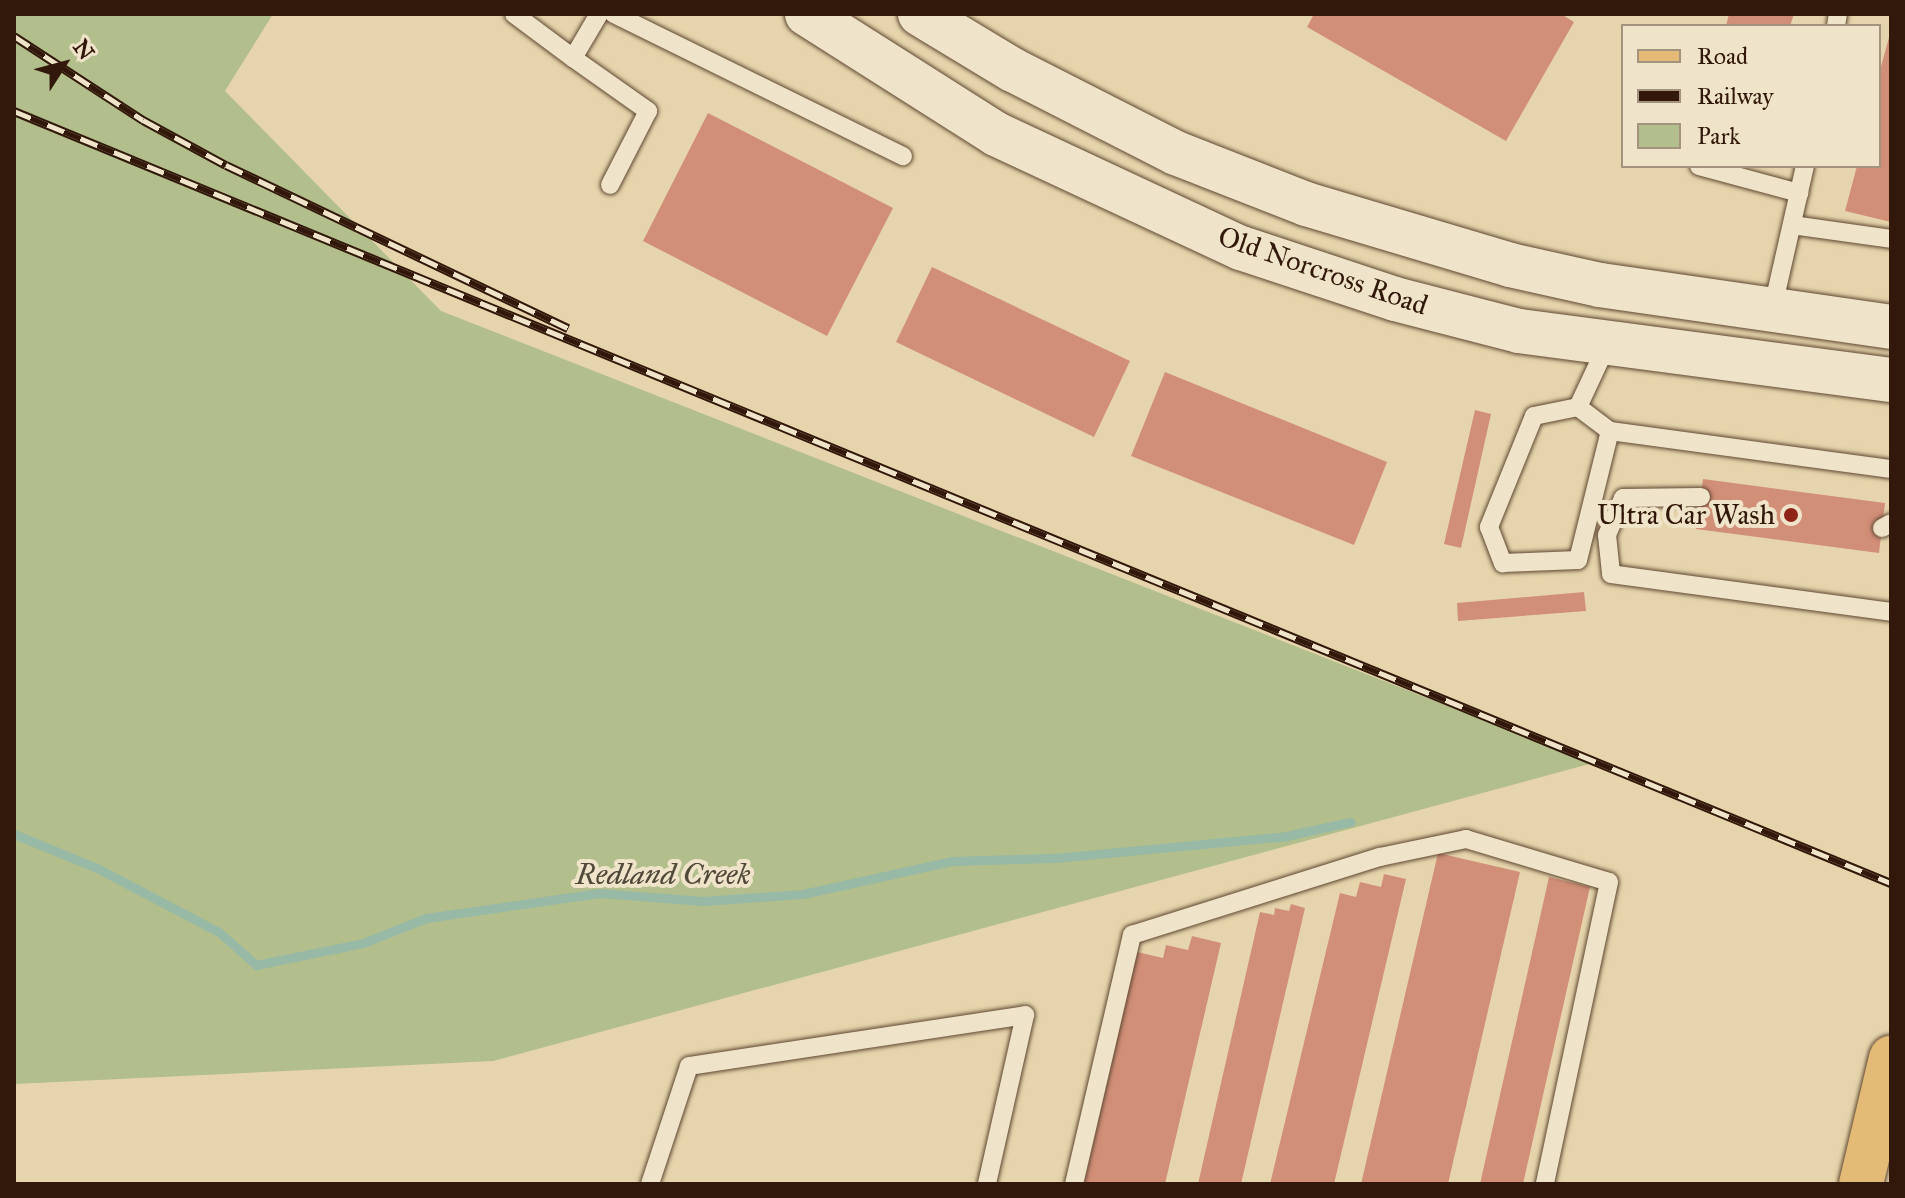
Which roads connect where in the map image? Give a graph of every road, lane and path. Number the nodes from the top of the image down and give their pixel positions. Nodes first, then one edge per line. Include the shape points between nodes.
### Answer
1 (514, 14) edge
2 (599, 14) edge
3 (614, 14) edge
4 (807, 14) edge
5 (920, 14) edge
6 (573, 58) junction
7 (903, 156) dead end
8 (1706, 168) edge
9 (1805, 168) edge
10 (610, 185) dead end
11 (1799, 193) junction
12 (1792, 225) junction
13 (1891, 239) edge
14 (1772, 311) junction
15 (1891, 327) edge
16 (1607, 345) junction
17 (1891, 380) edge
18 (1578, 407) junction
19 (1610, 431) junction
20 (1891, 469) edge
21 (1701, 497) dead end
22 (1891, 612) edge
23 (1891, 1058) edge
24 (650, 1184) edge
25 (987, 1184) edge
26 (1074, 1184) edge
27 (1545, 1184) edge
28 (1861, 1184) edge

1 - 6 lane
2 - 6 lane
3 - 7 lane
4 - 16 main road, Old Norcross Road via 996,134 1241,248 1395,299 1519,331
5 - 14 main road, Old Norcross Road via 1013,70 1176,153 1306,204 1510,265
6 - 10 lane via 648,111
8 - 11 lane
9 - 11 lane
11 - 12 lane
12 - 13 lane
12 - 14 lane
14 - 15 main road, Old Norcross Road
16 - 17 main road, Old Norcross Road
16 - 18 lane
18 - 19 lane
18 - 19 lane via 1534,416 1489,527 1503,563 1578,560
19 - 20 lane
21 - 22 lane via 1623,498 1607,535 1611,574
23 - 28 main road
24 - 25 lane via 689,1066 1025,1015
26 - 27 lane via 1132,935 1380,857 1466,839 1609,882

